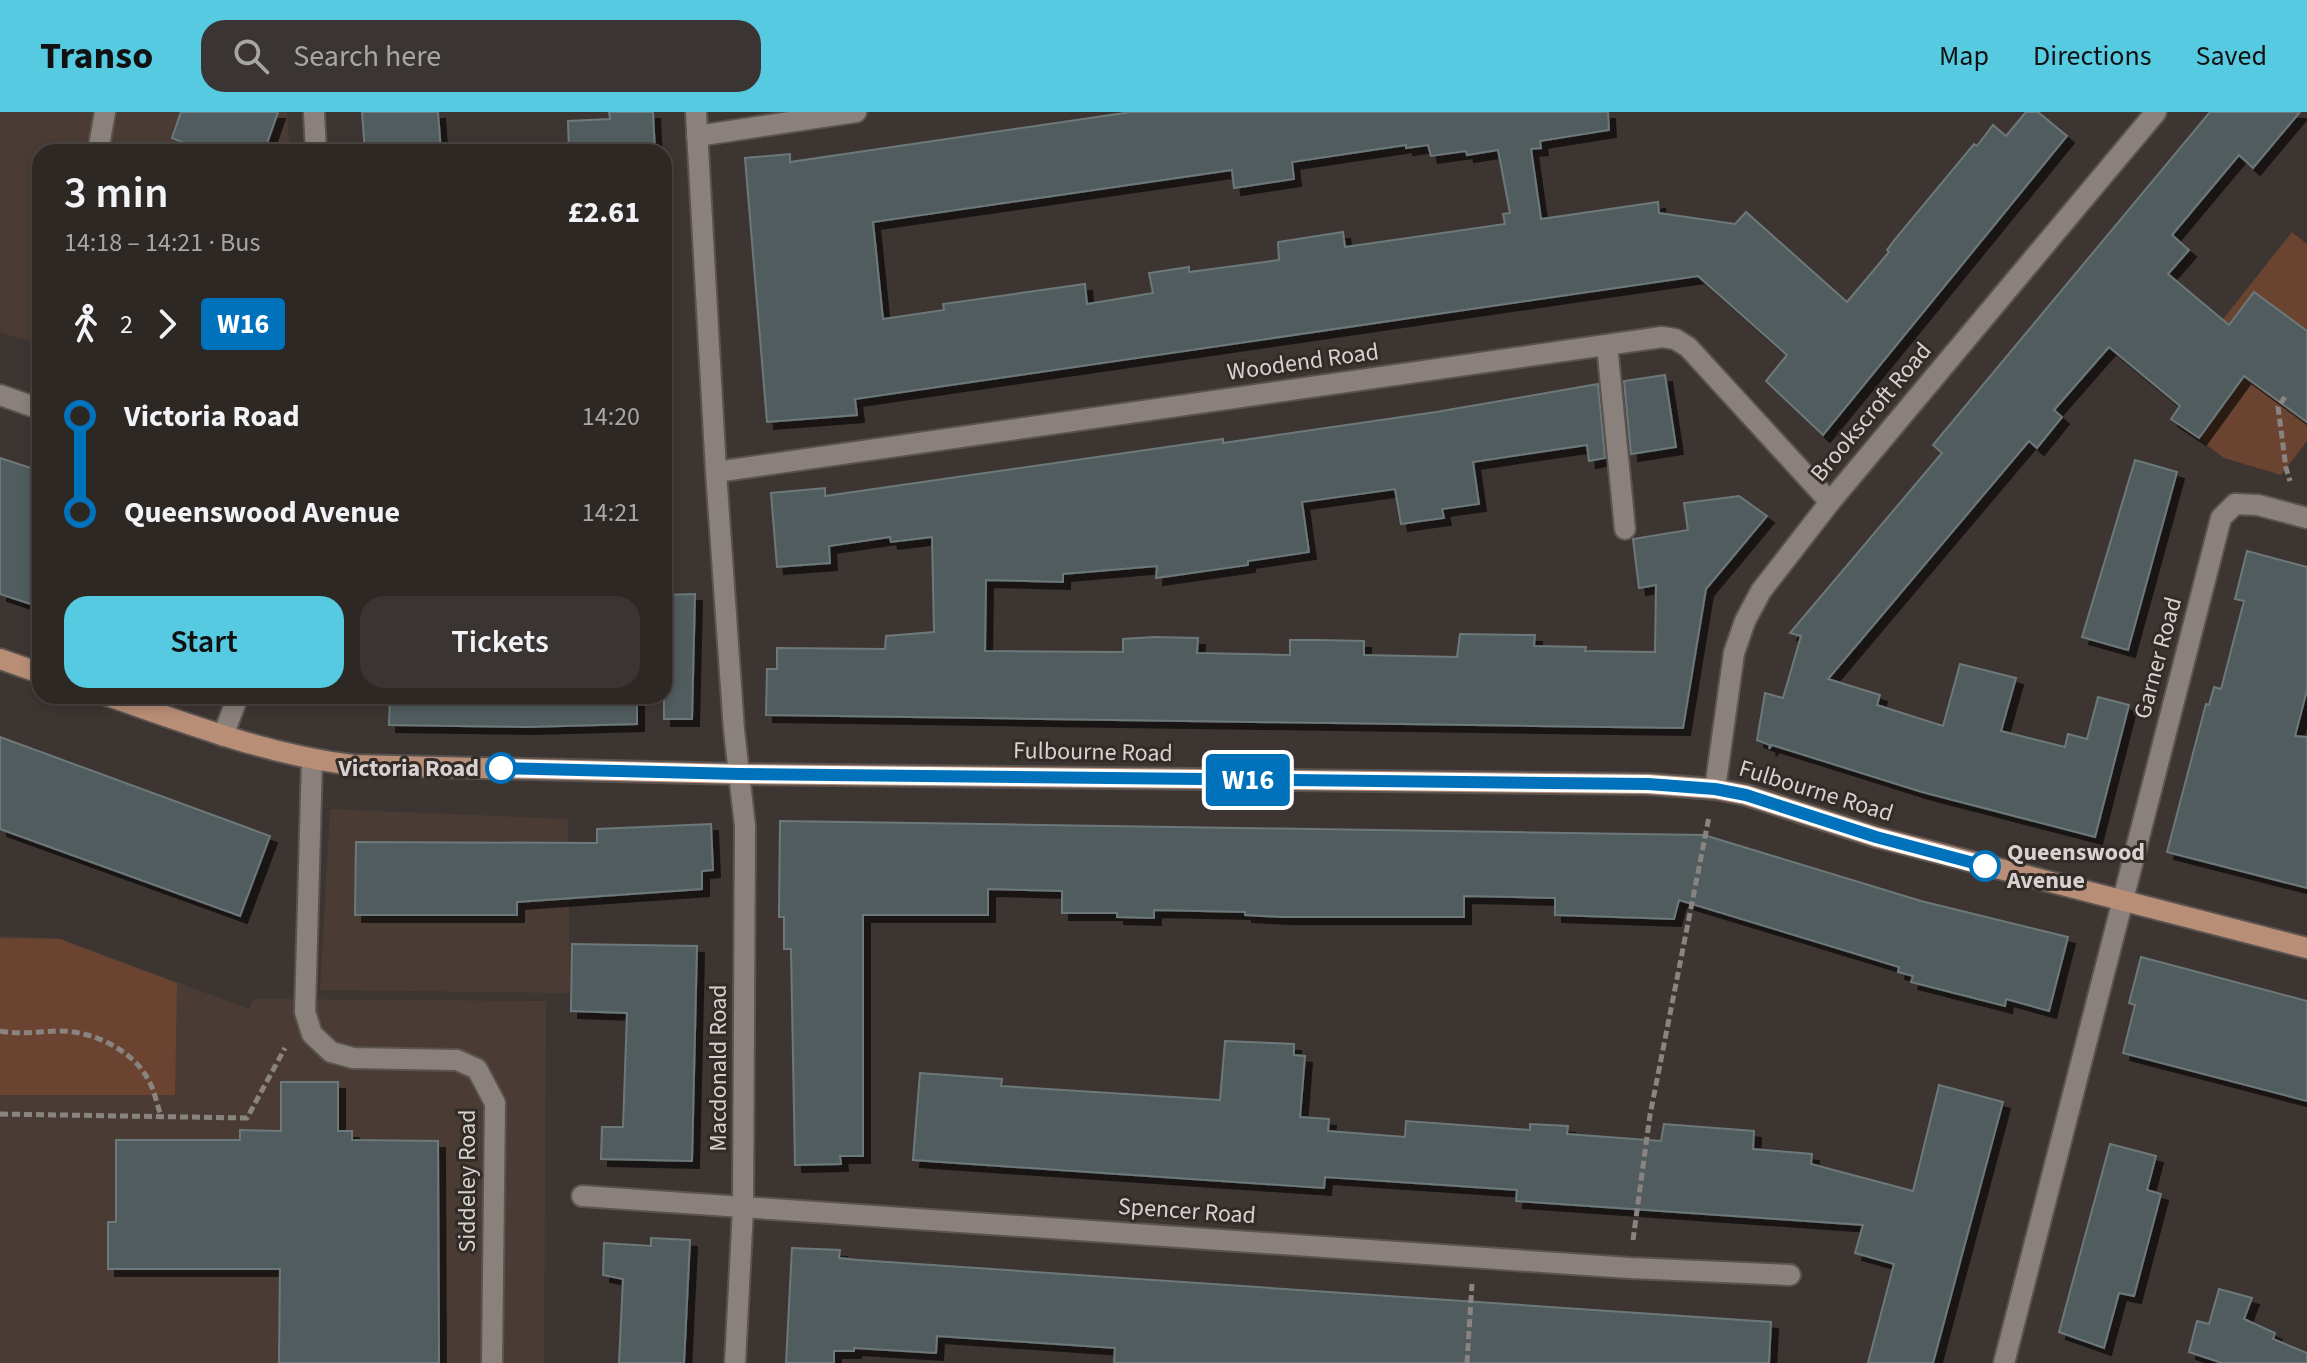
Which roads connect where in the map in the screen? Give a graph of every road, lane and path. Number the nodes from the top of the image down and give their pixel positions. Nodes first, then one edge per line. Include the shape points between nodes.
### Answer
1 (105, 112) edge
2 (314, 112) edge
3 (696, 112) edge
4 (856, 112) edge
5 (2156, 112) edge
6 (697, 136) junction
7 (99, 144) edge
8 (316, 144) edge
9 (1607, 345) junction
10 (0, 395) edge
11 (2285, 397) dead end
12 (32, 406) edge
13 (716, 472) junction
14 (2290, 481) dead end
15 (1830, 502) junction
16 (2307, 518) edge
17 (1625, 529) dead end
18 (0, 659) edge
19 (32, 670) edge
20 (131, 704) edge
21 (235, 704) edge
22 (223, 736) junction
23 (312, 760) junction
24 (739, 774) junction
25 (1715, 789) junction
26 (2122, 901) junction
27 (2307, 948) edge
28 (305, 1012) junction
29 (0, 1031) edge
30 (0, 1114) edge
31 (161, 1116) junction
32 (582, 1196) dead end
33 (743, 1209) junction
34 (1474, 1255) junction
35 (1630, 1268) junction
36 (1790, 1275) dead end
37 (2008, 1362) edge
38 (492, 1363) edge
39 (735, 1363) edge
40 (1467, 1363) edge

1 - 7 street
2 - 8 street
3 - 6 street
4 - 6 street
5 - 15 street, Brookscroft Road
6 - 13 street
9 - 13 street, Woodend Road
9 - 15 street, Woodend Road via 1662,337 1688,347
9 - 17 street
10 - 12 street
11 - 14 path via 2278,407
13 - 24 street
15 - 25 street, Brookscroft Road via 1761,591 1745,621 1734,653
16 - 26 street, Garner Road via 2235,504 2221,518
18 - 19 main road
20 - 22 main road, Fulbourne Road
21 - 22 street
22 - 23 main road, Fulbourne Road
23 - 24 main road, Fulbourne Road
23 - 28 street
24 - 25 main road, Fulbourne Road
24 - 33 street, Macdonald Road via 745,826
25 - 26 main road, Fulbourne Road
25 - 35 path via 1650,1115
26 - 27 main road, Fulbourne Road
26 - 37 street
28 - 31 path via 247,1118
28 - 38 street, Siddeley Road via 312,1034 331,1052 353,1058 457,1060 477,1069 495,1103
29 - 31 path via 91,1036 128,1054 149,1080
30 - 31 path
32 - 33 street, Spencer Road
33 - 34 street, Spencer Road
33 - 39 street, Macdonald Road
34 - 35 street, Spencer Road
34 - 40 path
35 - 36 street, Spencer Road

